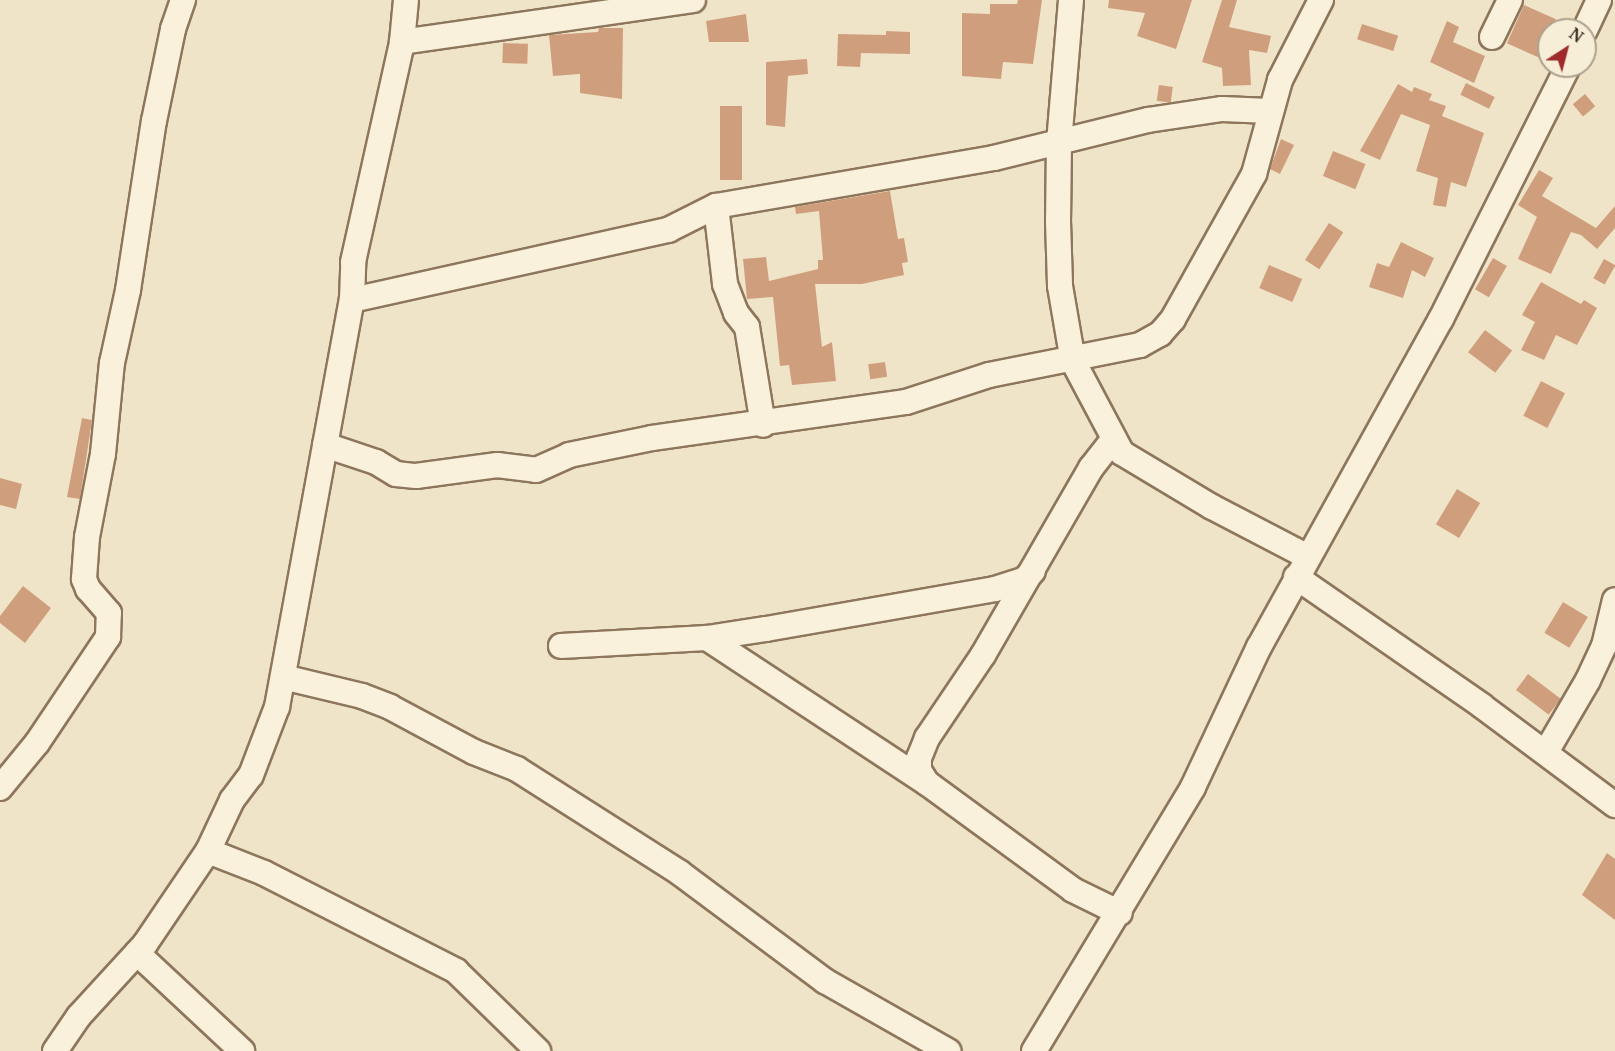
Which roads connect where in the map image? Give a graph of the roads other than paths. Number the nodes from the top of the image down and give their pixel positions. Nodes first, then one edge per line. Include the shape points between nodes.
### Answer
1 (183, 0) edge
2 (406, 0) edge
3 (693, 0) edge
4 (1071, 0) edge
5 (1321, 0) edge
6 (1510, 0) edge
7 (1599, 0) edge
8 (1591, 18) edge
9 (1492, 37) dead end
10 (402, 42) junction
11 (1562, 78) edge
12 (1270, 111) junction
13 (1059, 142) junction
14 (716, 206) junction
15 (352, 300) junction
16 (1073, 361) junction
17 (763, 425) junction
18 (1113, 440) junction
19 (326, 445) junction
20 (1302, 567) junction
21 (1033, 571) junction
22 (1615, 600) edge
23 (707, 638) junction
24 (561, 646) dead end
25 (283, 677) junction
26 (1546, 752) junction
27 (927, 783) junction
28 (0, 788) edge
29 (1615, 805) edge
30 (208, 851) junction
31 (1120, 913) junction
32 (137, 953) junction
33 (55, 1051) edge
34 (242, 1051) edge
35 (538, 1051) edge
36 (948, 1051) edge
37 (1034, 1051) edge

1 - 28 street via 173,29 152,131 87,537 84,579 109,614 108,637 37,743
2 - 10 street
3 - 10 street
4 - 13 street
5 - 12 street via 1280,80
6 - 9 street
7 - 8 street
10 - 15 street via 353,262
11 - 20 street via 1441,319
12 - 13 street via 1222,109 1148,120
12 - 16 street via 1254,174 1173,319 1160,334 1140,345
13 - 14 street via 994,158
13 - 16 street via 1060,286
14 - 15 street via 668,230
14 - 17 street via 725,284 736,313 747,327
15 - 19 street
16 - 17 street via 989,375 906,402
16 - 18 street
17 - 19 street via 633,441 569,455 536,470 497,465 416,476 396,474 376,462
18 - 20 street via 1122,453 1144,470
18 - 21 street via 1091,468
19 - 25 street
20 - 26 street
20 - 31 street via 1193,787
21 - 23 street via 1025,579 995,590
21 - 27 street via 927,738 919,758 919,770
22 - 26 street via 1604,646
23 - 24 street
23 - 27 street
25 - 30 street via 260,756
25 - 36 street via 381,703 517,769 680,873 825,981
26 - 29 street
27 - 31 street via 1073,890
30 - 32 street
30 - 35 street via 255,869 448,966 496,1007
31 - 37 street
32 - 33 street via 79,1016
32 - 34 street

